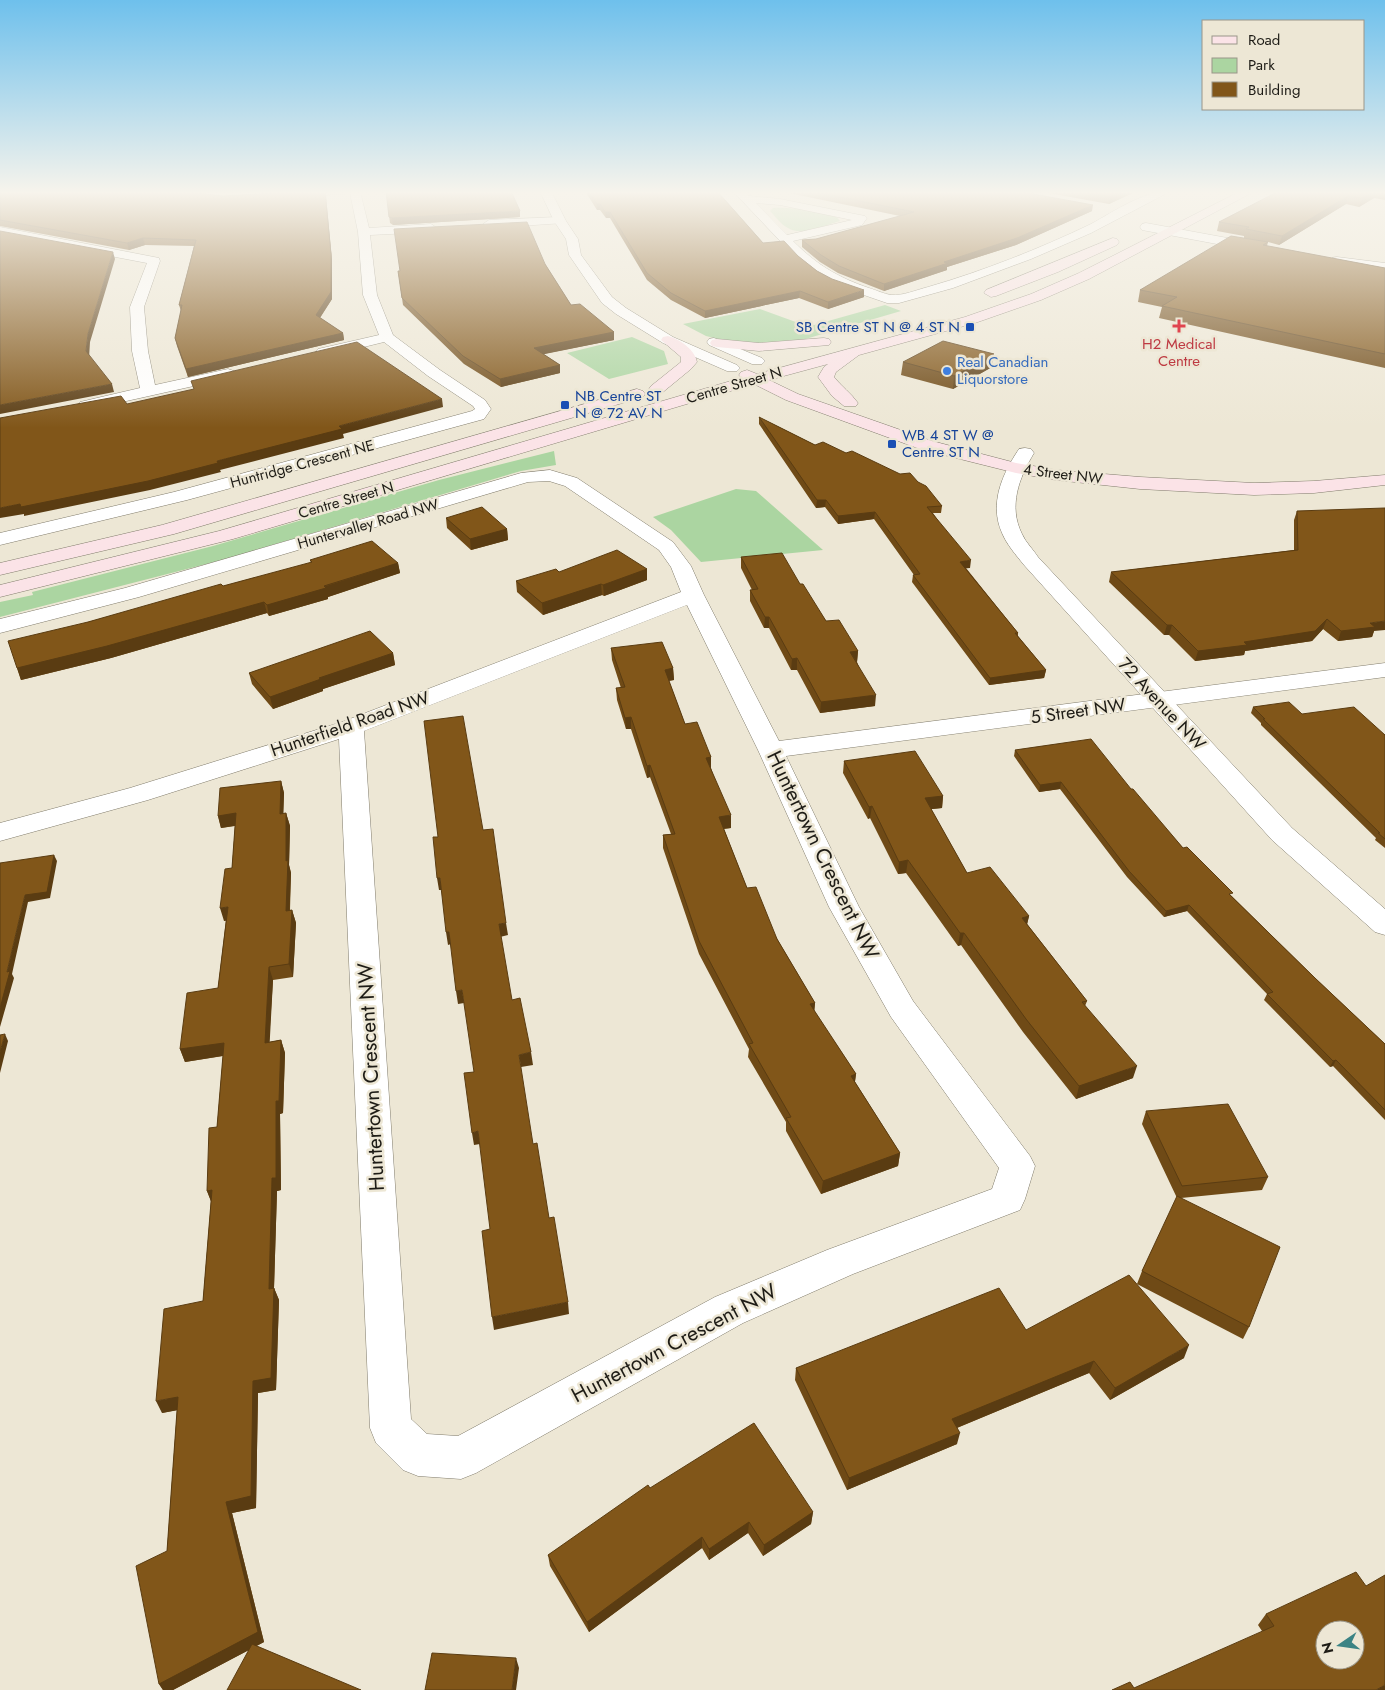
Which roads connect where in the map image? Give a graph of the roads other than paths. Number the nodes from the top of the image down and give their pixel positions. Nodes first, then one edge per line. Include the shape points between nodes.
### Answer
1 (151, 270) edge
2 (368, 270) edge
3 (585, 270) edge
4 (821, 270) edge
5 (988, 270) edge
6 (1051, 270) edge
7 (1096, 270) edge
8 (977, 298) dead end
9 (701, 336) dead end
10 (387, 337) junction
11 (842, 338) dead end
12 (668, 340) junction
13 (824, 342) junction
14 (718, 343) junction
15 (854, 352) junction
16 (305, 357) edge
17 (757, 361) junction
18 (732, 368) junction
19 (240, 371) edge
20 (780, 372) junction
21 (709, 374) dead end
22 (692, 379) dead end
23 (755, 379) junction
24 (657, 389) junction
25 (149, 392) junction
26 (792, 397) junction
27 (850, 402) junction
28 (75, 408) edge
29 (543, 442) junction
30 (1020, 461) junction
31 (1279, 471) dead end
32 (1385, 480) edge
33 (0, 539) edge
34 (0, 569) edge
35 (0, 591) edge
36 (694, 596) junction
37 (0, 626) edge
38 (1385, 670) edge
39 (1158, 700) junction
40 (350, 727) junction
41 (771, 750) junction
42 (0, 832) edge
43 (1385, 925) edge

1 - 25 street via 137,308 140,351
2 - 10 street via 370,295
3 - 12 street via 607,300
4 - 5 street via 837,281 887,299 899,300
6 - 8 main road
7 - 15 main road, Centre Street N via 1036,297 970,320
9 - 14 street
10 - 16 street
10 - 33 street, Huntridge Crescent NE via 484,409 478,415 219,487
11 - 13 main road, Centre Street N
12 - 18 street
12 - 24 main road via 688,355 689,362
13 - 14 main road via 759,347
13 - 17 main road, Centre Street N
14 - 17 street
15 - 20 main road, Centre Street N
15 - 27 main road via 829,370 826,377
17 - 18 main road, Centre Street N
17 - 20 main road, 4 Street NW
18 - 21 main road, Centre Street N
18 - 23 main road, 4 Street NW
19 - 25 street
20 - 23 main road, Centre Street N
20 - 27 main road, 4 Street NW
22 - 24 main road, Centre Street N
23 - 26 main road, 4 Street NW
23 - 29 main road, Centre Street N
24 - 34 main road, Centre Street N via 176,527
25 - 28 street
26 - 29 main road via 753,396 722,400 584,437
26 - 30 main road, 4 Street NW via 926,445
27 - 30 main road, 4 Street NW
29 - 35 main road, Centre Street N via 226,535
30 - 31 main road, 4 Street NW via 1195,471
30 - 32 main road, 4 Street NW via 1065,476 1194,487 1297,488
30 - 39 street, 72 Avenue NW via 1004,497 1010,531 1032,561
36 - 37 street, Huntervalley Road NW via 681,566 666,546 571,482 541,475 132,593
36 - 40 street, Hunterfield Road NW
36 - 41 street, Huntertown Crescent NW
38 - 39 street, 5 Street NW
39 - 41 street, 5 Street NW
39 - 43 street, 72 Avenue NW via 1282,834
40 - 41 street, Huntertown Crescent NW via 391,1428 418,1455 461,1458 729,1310 840,1262 1007,1198 1017,1166 902,1009 844,908
40 - 42 street, Hunterfield Road NW via 139,794

